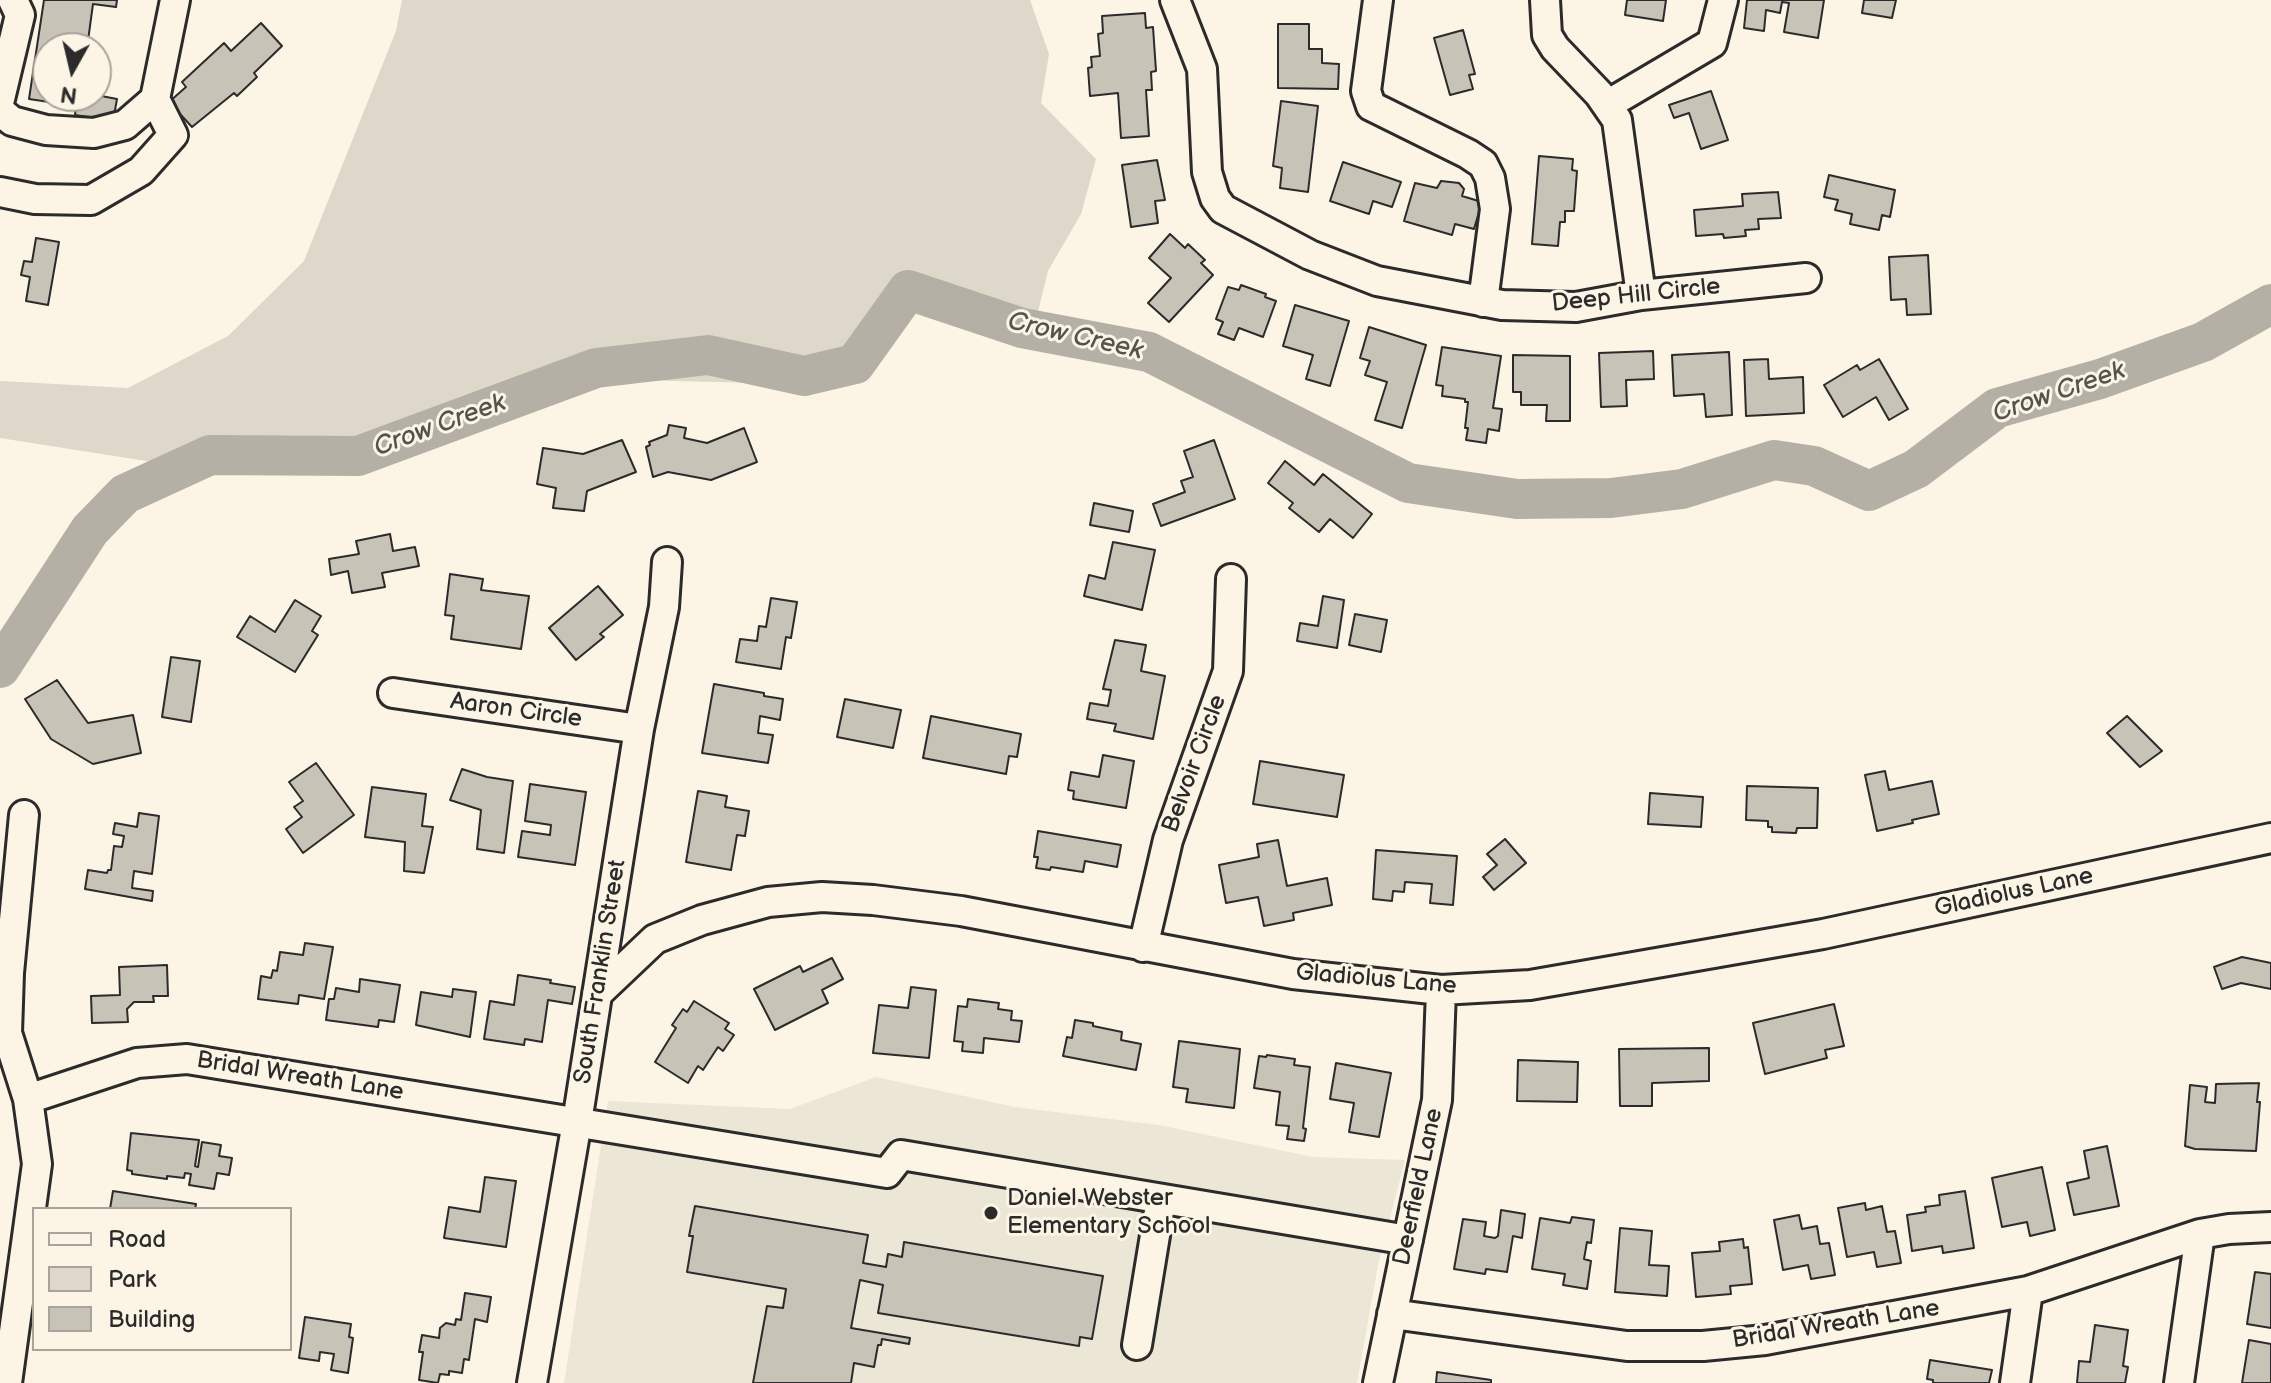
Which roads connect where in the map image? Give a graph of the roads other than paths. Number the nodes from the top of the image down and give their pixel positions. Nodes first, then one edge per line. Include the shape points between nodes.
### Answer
1 (13, 0) edge
2 (175, 0) edge
3 (1175, 0) edge
4 (1378, 0) edge
5 (1545, 0) edge
6 (1723, 0) edge
7 (0, 99) edge
8 (155, 99) junction
9 (1607, 105) junction
10 (0, 111) edge
11 (0, 192) edge
12 (1806, 278) dead end
13 (1641, 295) junction
14 (1483, 302) junction
15 (667, 562) dead end
16 (1231, 579) dead end
17 (393, 693) dead end
18 (639, 729) junction
19 (24, 815) dead end
20 (2271, 838) edge
21 (1143, 947) junction
22 (1441, 990) junction
23 (597, 994) junction
24 (28, 1099) junction
25 (577, 1122) junction
26 (1161, 1199) junction
27 (2271, 1227) edge
28 (2200, 1234) junction
29 (1408, 1240) junction
30 (2028, 1291) junction
31 (1392, 1314) junction
32 (1137, 1345) dead end
33 (7, 1383) edge
34 (532, 1383) edge
35 (1378, 1383) edge
36 (2015, 1383) edge
37 (2179, 1383) edge

1 - 7 street via 20,15
2 - 8 street
3 - 14 street, Deep Hill Circle via 1202,69 1207,172 1223,209 1310,255 1377,281
4 - 14 street via 1366,91 1371,106 1468,154 1483,164 1490,178 1495,209
5 - 9 street via 1547,35
6 - 9 street via 1712,43
8 - 10 street via 125,125 94,133 46,130 12,121
8 - 11 street via 173,135 141,171 91,200
9 - 13 street via 1617,120
12 - 13 street, Deep Hill Circle
13 - 14 street, Deep Hill Circle via 1576,307
15 - 18 street, South Franklin Street via 664,607
16 - 21 street, Belvoir Circle via 1228,671 1168,840
17 - 18 street, Aaron Circle
18 - 23 street, South Franklin Street
19 - 24 street via 7,1033
20 - 22 street, Gladiolus Lane via 1823,934 1530,985
21 - 22 street, Gladiolus Lane via 1293,974
21 - 23 street, Gladiolus Lane via 961,911 822,897 702,920 655,939
22 - 29 street, Deerfield Lane via 1437,1100
23 - 25 street, South Franklin Street
24 - 25 street, Bridal Wreath Lane via 137,1063 187,1059
24 - 33 street via 37,1164
25 - 26 street, Bridal Wreath Lane via 887,1173 901,1155
25 - 34 street, South Franklin Street
26 - 29 street
26 - 32 street
27 - 28 street, Bridal Wreath Lane
28 - 30 street, Bridal Wreath Lane
28 - 37 street
29 - 31 street, Deerfield Lane
30 - 31 street, Bridal Wreath Lane via 1765,1340 1703,1346 1627,1346
30 - 36 street
31 - 35 street, Deerfield Lane

